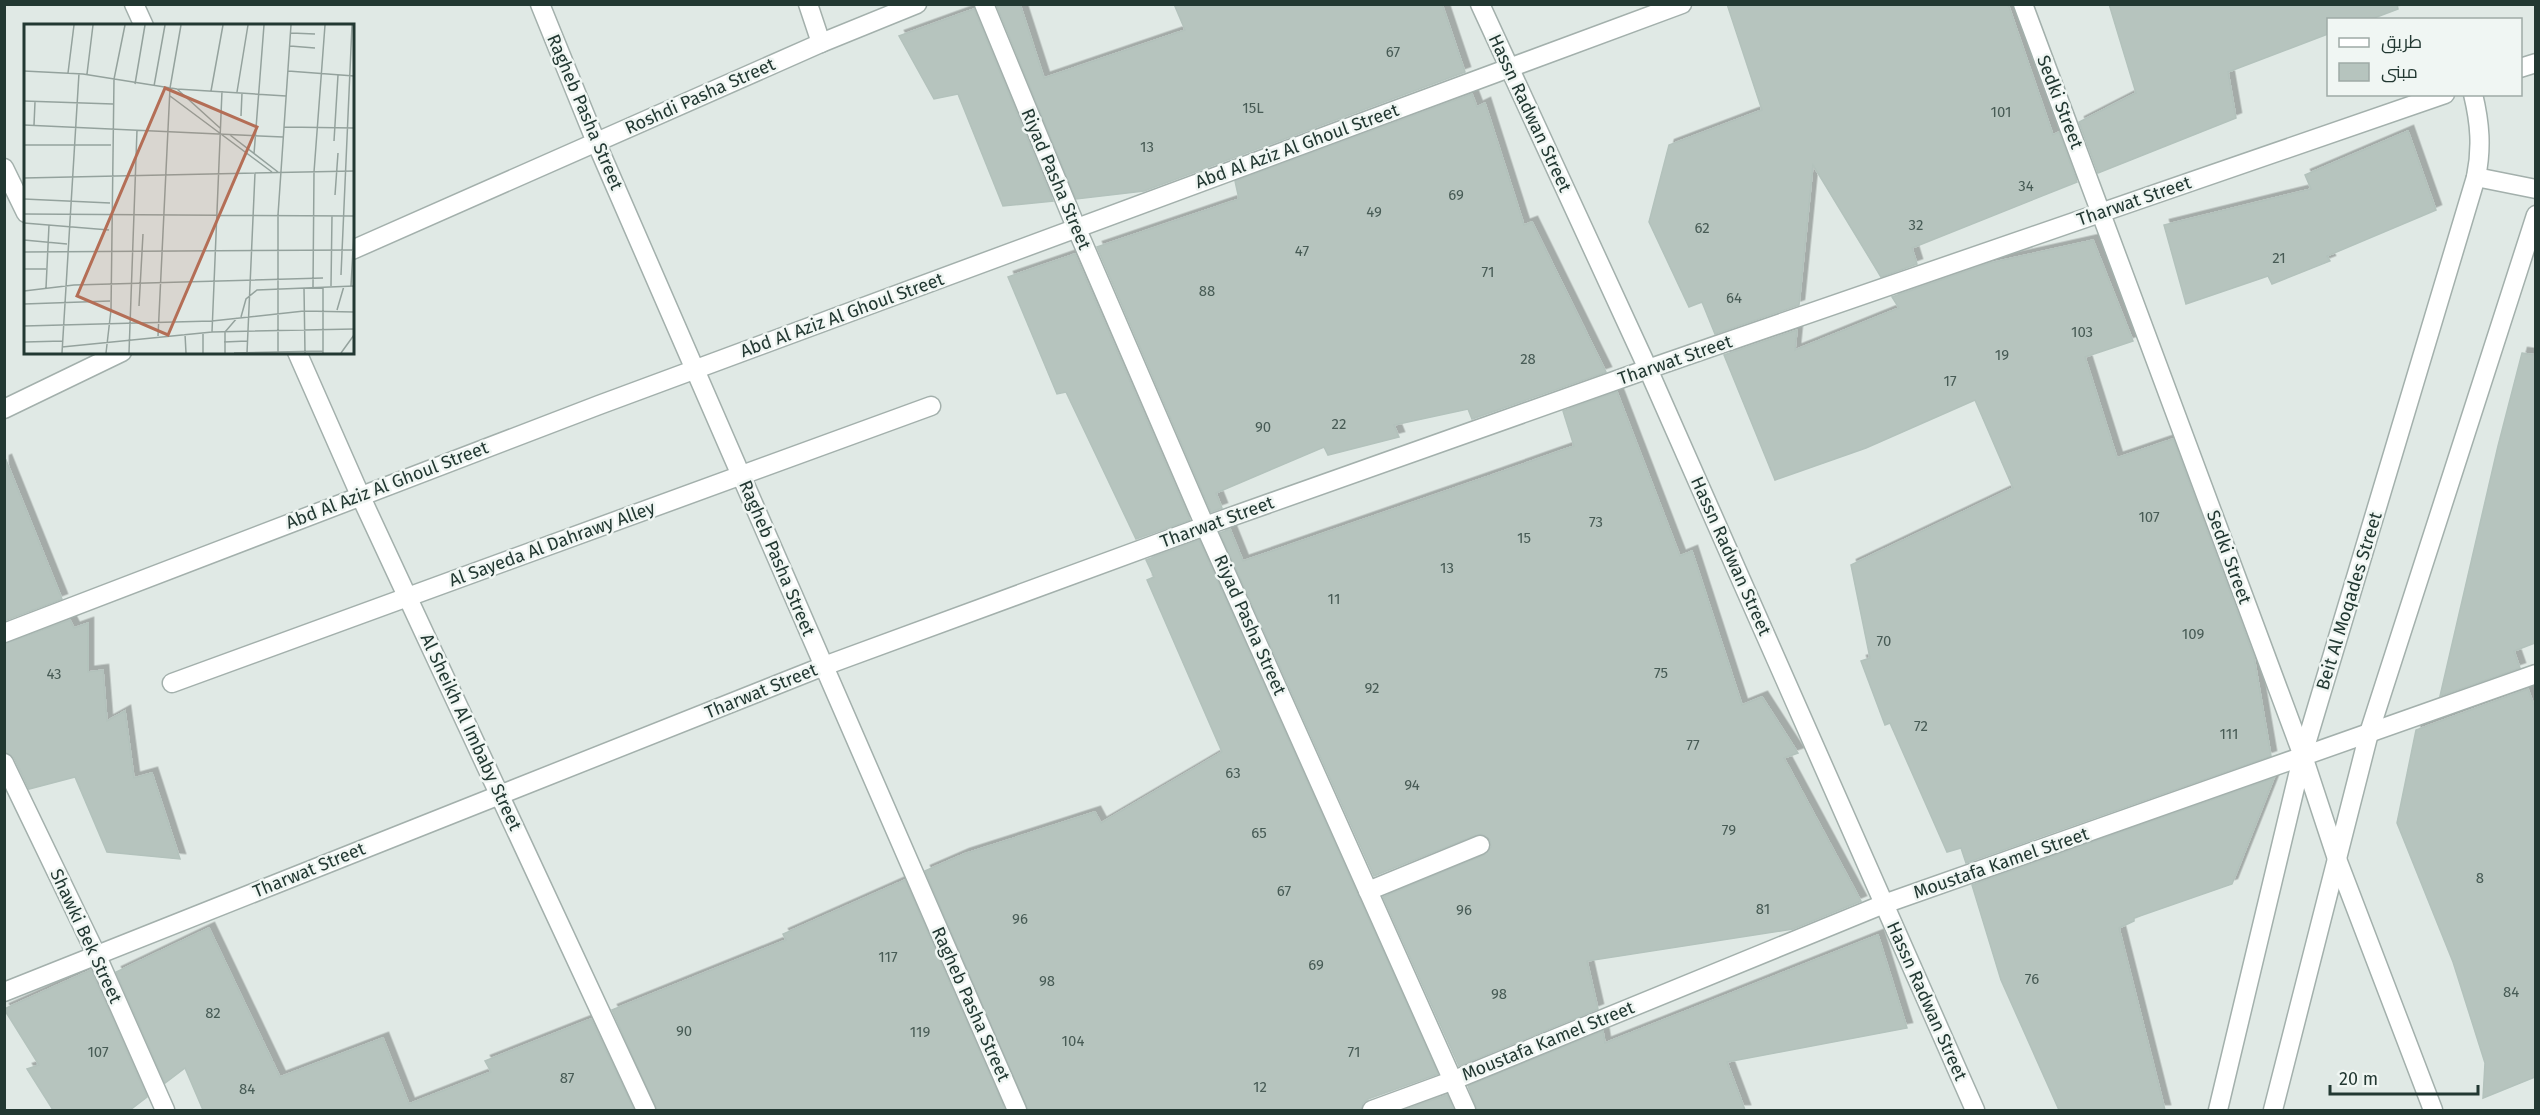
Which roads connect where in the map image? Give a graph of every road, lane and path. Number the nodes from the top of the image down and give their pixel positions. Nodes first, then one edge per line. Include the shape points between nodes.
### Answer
1 (134, 4) edge
2 (540, 4) edge
3 (808, 4) edge
4 (917, 4) edge
5 (984, 4) edge
6 (1480, 4) edge
7 (1682, 4) edge
8 (2024, 4) edge
9 (143, 24) edge
10 (821, 43) junction
11 (1510, 68) junction
12 (2439, 96) edge
13 (2474, 96) edge
14 (596, 142) junction
15 (4, 168) edge
16 (2476, 177) junction
17 (2535, 189) edge
18 (24, 209) edge
19 (2101, 212) junction
20 (2535, 215) edge
21 (1076, 227) junction
22 (354, 249) edge
23 (112, 354) edge
24 (298, 354) edge
25 (92, 358) edge
26 (695, 369) junction
27 (1648, 369) junction
28 (931, 406) dead end
29 (4, 409) edge
30 (741, 476) junction
31 (360, 495) junction
32 (1205, 526) junction
33 (408, 597) junction
34 (4, 633) edge
35 (824, 666) junction
36 (2535, 674) edge
37 (172, 683) dead end
38 (2369, 733) junction
39 (2303, 756) junction
40 (4, 763) edge
41 (500, 794) junction
42 (1480, 845) dead end
43 (2337, 859) junction
44 (1368, 891) junction
45 (1884, 904) junction
46 (96, 954) junction
47 (4, 992) edge
48 (1454, 1080) junction
49 (165, 1110) edge
50 (646, 1110) edge
51 (1017, 1110) edge
52 (1372, 1110) edge
53 (1466, 1110) edge
54 (1975, 1110) edge
55 (2218, 1110) edge
56 (2273, 1110) edge
57 (2433, 1110) edge

1 - 9 street
2 - 14 street, Ragheb Pasha Street
3 - 10 street
4 - 10 street, Roshdi Pasha Street
5 - 21 street, Riyad Pasha Street
6 - 11 street, Hassn Radwan Street
7 - 11 street, Abd Al Aziz Al Ghoul Street
8 - 19 street, Sedki Street
10 - 14 street, Roshdi Pasha Street
11 - 21 street, Abd Al Aziz Al Ghoul Street
11 - 27 street, Hassn Radwan Street
12 - 19 street, Tharwat Street
13 - 16 street, Beit Al Moqades Street via 2481,152
14 - 22 street, Roshdi Pasha Street
14 - 26 street, Ragheb Pasha Street
15 - 18 street
16 - 17 street
16 - 39 street, Beit Al Moqades Street
19 - 27 street, Tharwat Street
19 - 39 street, Sedki Street
20 - 38 street
21 - 26 street, Abd Al Aziz Al Ghoul Street
21 - 32 street, Riyad Pasha Street
23 - 25 street
24 - 31 street, Al Sheikh Al Imbaby Street
25 - 29 street
26 - 30 street, Ragheb Pasha Street
26 - 31 street, Abd Al Aziz Al Ghoul Street
27 - 32 street, Tharwat Street
27 - 45 street, Hassn Radwan Street
28 - 30 street, Al Sayeda Al Dahrawy Alley
30 - 33 street, Al Sayeda Al Dahrawy Alley
30 - 35 street, Ragheb Pasha Street
31 - 33 street, Al Sheikh Al Imbaby Street
31 - 34 street, Abd Al Aziz Al Ghoul Street
32 - 35 street, Tharwat Street
32 - 44 street, Riyad Pasha Street
33 - 37 street, Al Sayeda Al Dahrawy Alley
33 - 41 street, Al Sheikh Al Imbaby Street
35 - 41 street, Tharwat Street
35 - 51 street, Ragheb Pasha Street
36 - 38 street, Moustafa Kamel Street
38 - 39 street, Moustafa Kamel Street
38 - 43 street
39 - 43 street, Sedki Street
39 - 45 street, Moustafa Kamel Street
39 - 55 street, Beit Al Moqades Street
40 - 46 street, Shawki Bek Street
41 - 46 street, Tharwat Street
41 - 50 street, Al Sheikh Al Imbaby Street
42 - 44 street
43 - 56 street
43 - 57 street, Sedki Street
44 - 48 street, Riyad Pasha Street
45 - 48 street, Moustafa Kamel Street
45 - 54 street, Hassn Radwan Street
46 - 47 street, Tharwat Street
46 - 49 street, Shawki Bek Street
48 - 52 street, Moustafa Kamel Street
48 - 53 street, Riyad Pasha Street

